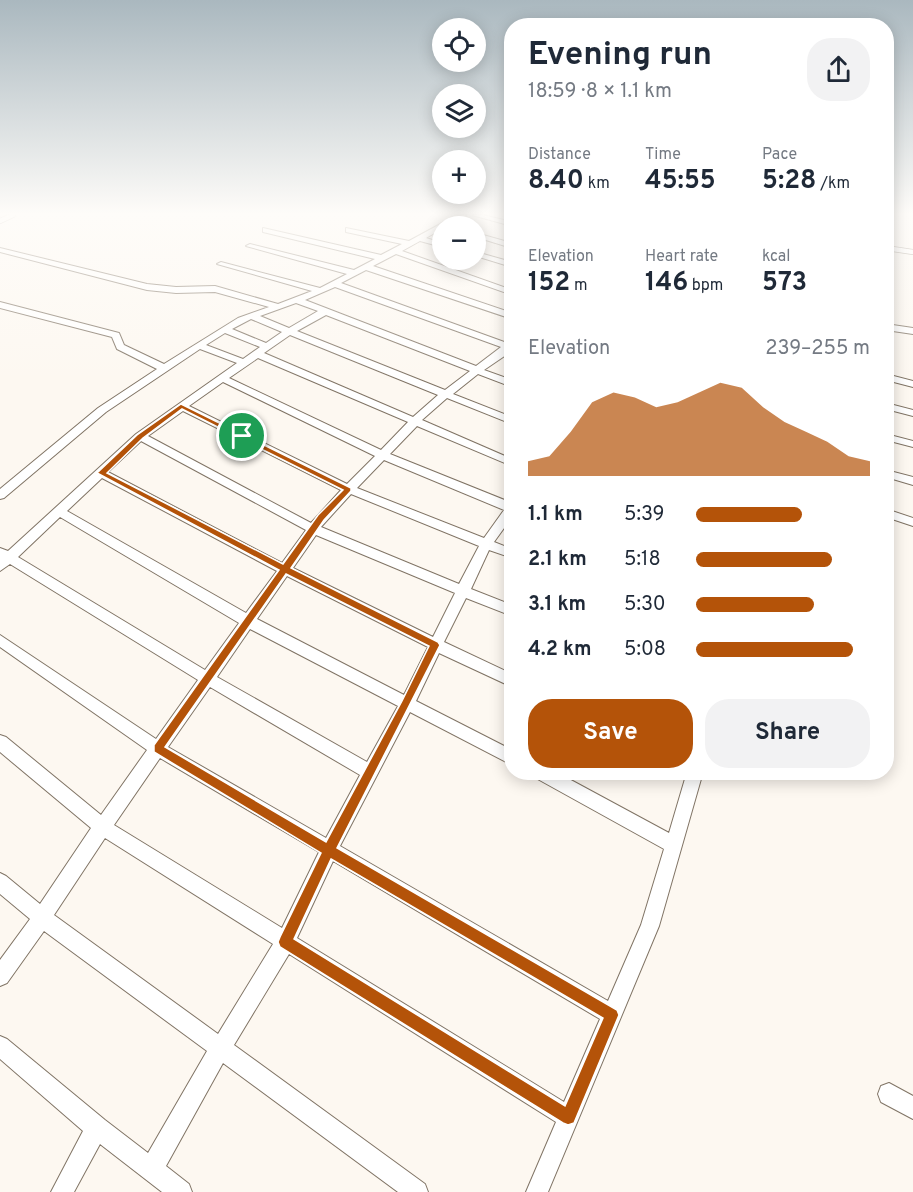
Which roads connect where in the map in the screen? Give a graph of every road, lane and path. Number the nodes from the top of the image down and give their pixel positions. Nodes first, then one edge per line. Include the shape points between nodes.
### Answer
1 (82, 271) edge
2 (246, 271) edge
3 (346, 271) edge
4 (359, 271) edge
5 (377, 271) edge
6 (451, 271) edge
7 (355, 273) junction
8 (335, 284) junction
9 (504, 289) edge
10 (321, 291) junction
11 (297, 300) junction
12 (0, 305) edge
13 (277, 306) junction
14 (324, 312) junction
15 (504, 313) edge
16 (251, 316) junction
17 (894, 328) edge
18 (225, 330) junction
19 (913, 331) edge
20 (288, 332) junction
21 (504, 344) edge
22 (199, 345) junction
23 (262, 351) junction
24 (504, 351) edge
25 (245, 363) junction
26 (164, 368) junction
27 (477, 371) junction
28 (222, 378) junction
29 (894, 379) edge
30 (504, 381) edge
31 (913, 384) edge
32 (444, 395) junction
33 (181, 406) junction
34 (894, 408) edge
35 (913, 413) edge
36 (504, 418) edge
37 (414, 422) junction
38 (140, 436) junction
39 (894, 440) edge
40 (913, 444) edge
41 (382, 455) junction
42 (504, 460) edge
43 (102, 473) junction
44 (894, 475) edge
45 (913, 481) edge
46 (348, 489) junction
47 (0, 495) edge
48 (504, 505) edge
49 (60, 512) junction
50 (894, 516) edge
51 (504, 518) edge
52 (913, 522) edge
53 (313, 529) junction
54 (486, 544) junction
55 (504, 551) edge
56 (3, 559) edge
57 (285, 569) junction
58 (462, 591) junction
59 (504, 608) edge
60 (248, 621) junction
61 (0, 640) edge
62 (435, 645) junction
63 (504, 677) edge
64 (207, 678) junction
65 (407, 703) junction
66 (0, 742) edge
67 (158, 749) junction
68 (504, 754) edge
69 (369, 772) junction
70 (555, 780) edge
71 (692, 780) edge
72 (102, 827) junction
73 (672, 844) junction
74 (329, 850) junction
75 (0, 882) edge
76 (42, 918) junction
77 (285, 942) junction
78 (0, 976) edge
79 (612, 1015) junction
80 (0, 1046) edge
81 (220, 1049) junction
82 (889, 1094) dead end
83 (913, 1108) edge
84 (568, 1117) junction
85 (98, 1128) junction
86 (152, 1169) junction
87 (62, 1192) edge
88 (181, 1192) edge
89 (417, 1192) edge
90 (537, 1192) edge

1 - 13 street via 147,287 215,289
2 - 10 street
3 - 7 street
4 - 7 street
5 - 15 street
6 - 9 street
7 - 8 street
8 - 10 street
8 - 21 street
10 - 11 street
11 - 13 street
11 - 14 street
12 - 26 street via 116,335 120,347
13 - 16 street
14 - 20 street
14 - 27 street
16 - 18 street
16 - 20 street
17 - 19 street
18 - 22 street
18 - 23 street
20 - 23 street
20 - 32 street
22 - 25 street
22 - 26 street
23 - 25 street
23 - 37 street
24 - 27 street
25 - 28 street
26 - 47 street via 102,410
27 - 30 street
27 - 32 street
28 - 33 street
28 - 41 street
29 - 31 street
32 - 36 street
32 - 37 street
33 - 38 street
33 - 46 street
34 - 35 street
37 - 41 street
37 - 42 street
38 - 43 street
38 - 53 street
39 - 40 street
41 - 46 street
41 - 48 street
43 - 49 street
43 - 57 street
44 - 45 street
46 - 53 street
46 - 54 street
49 - 56 street
49 - 60 street
50 - 52 street
51 - 54 street
53 - 57 street
53 - 58 street
54 - 55 street
54 - 58 street
56 - 64 street
57 - 60 street
57 - 62 street
58 - 59 street
58 - 62 street
60 - 64 street
60 - 65 street
61 - 67 street
62 - 63 street
62 - 65 street
64 - 67 street
64 - 69 street
65 - 68 street
65 - 69 street
66 - 72 street
67 - 72 street
67 - 74 street
69 - 74 street
70 - 73 street
71 - 73 street
72 - 76 street
72 - 77 street
73 - 79 street via 650,926
74 - 77 street
74 - 79 street
75 - 76 street
76 - 78 street
76 - 81 street
77 - 81 street
77 - 84 street
79 - 84 street
80 - 85 street
81 - 86 street
81 - 89 street
82 - 83 street
84 - 90 street
85 - 86 street
85 - 87 street
86 - 88 street

